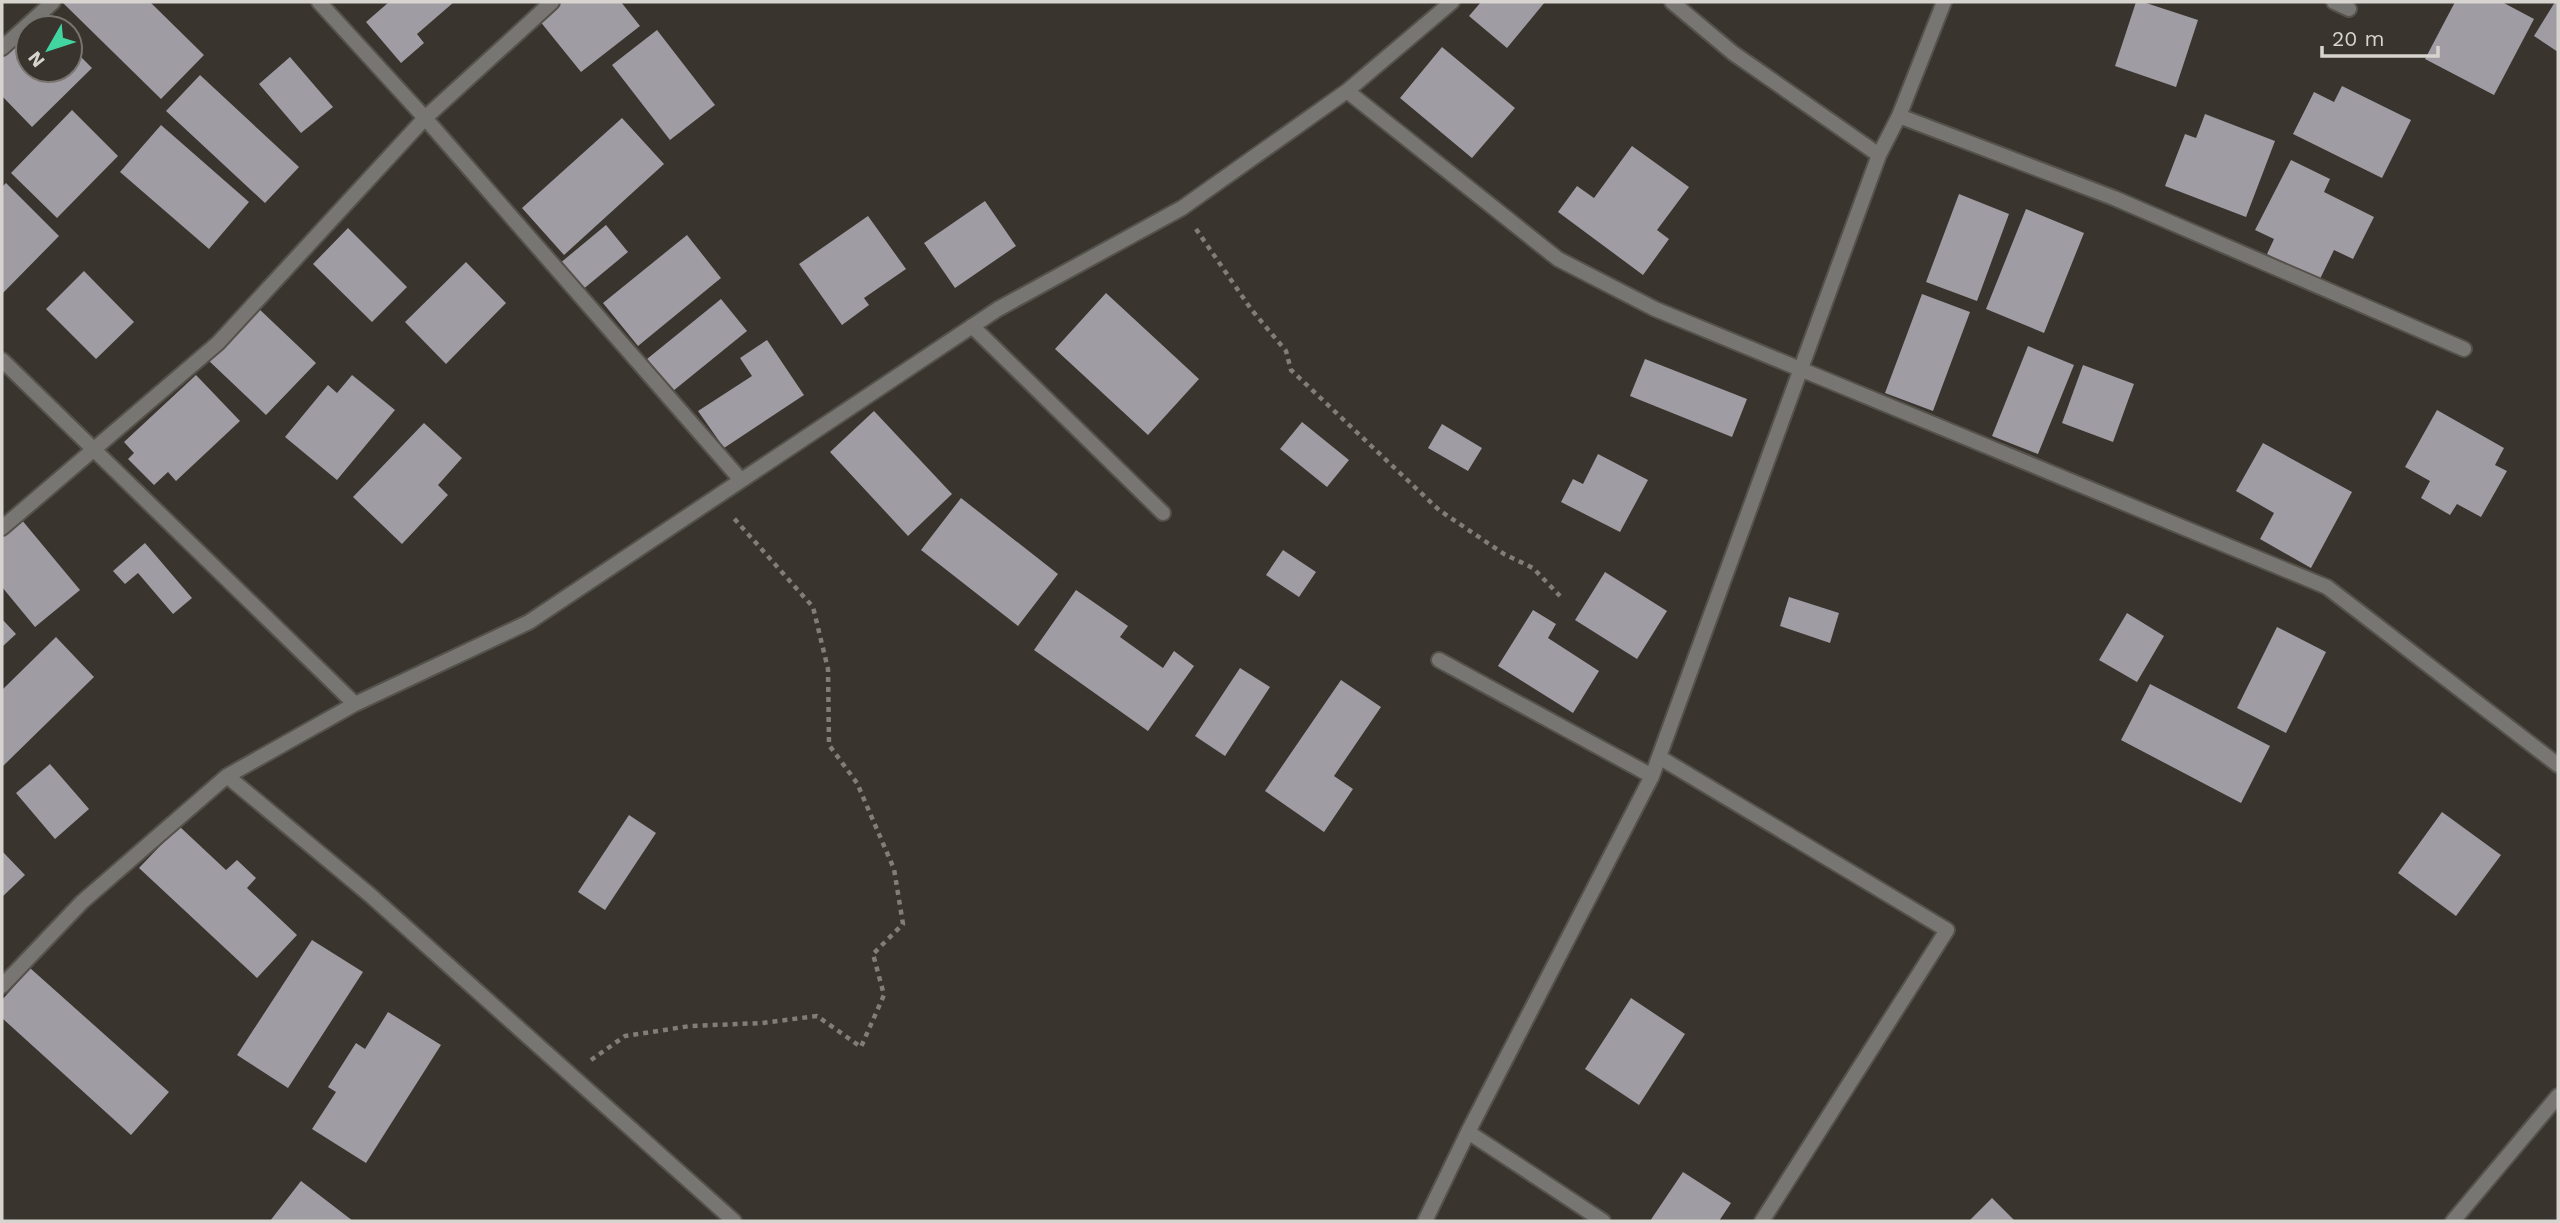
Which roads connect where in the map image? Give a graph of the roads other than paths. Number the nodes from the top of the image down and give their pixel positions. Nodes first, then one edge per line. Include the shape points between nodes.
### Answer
1 (53, 2) edge
2 (319, 2) edge
3 (552, 2) edge
4 (1452, 2) edge
5 (1672, 2) edge
6 (1944, 2) edge
7 (2334, 2) edge
8 (2349, 9) dead end
9 (2, 48) edge
10 (1347, 91) junction
11 (1899, 116) junction
12 (425, 118) junction
13 (1879, 155) junction
14 (972, 326) junction
15 (2464, 349) dead end
16 (2, 360) edge
17 (1802, 370) junction
18 (94, 448) junction
19 (741, 481) junction
20 (1163, 513) dead end
21 (2, 527) edge
22 (1439, 660) dead end
23 (355, 704) junction
24 (1659, 757) junction
25 (2558, 765) edge
26 (228, 776) junction
27 (1652, 776) junction
28 (2, 986) edge
29 (2558, 1096) edge
30 (1468, 1132) junction
31 (733, 1221) edge
32 (1425, 1221) edge
33 (1603, 1221) edge
34 (1762, 1221) edge
35 (2453, 1221) edge

1 - 9 street
2 - 12 street
3 - 12 street
4 - 10 street
5 - 13 street via 1733,53
6 - 11 street
7 - 8 street
10 - 14 street via 1182,208
10 - 17 street via 1558,259 1655,309
11 - 13 street
11 - 15 street via 2114,198
12 - 18 street via 218,343
12 - 19 street
13 - 17 street
14 - 19 street
14 - 20 street
16 - 18 street
17 - 24 street
17 - 25 street via 2327,587
18 - 21 street
18 - 23 street
19 - 23 street via 528,622
22 - 27 street
23 - 26 street
24 - 27 street
24 - 34 street via 1947,930
26 - 28 street via 82,902
26 - 31 street via 370,895
27 - 30 street
29 - 35 street
30 - 32 street
30 - 33 street

